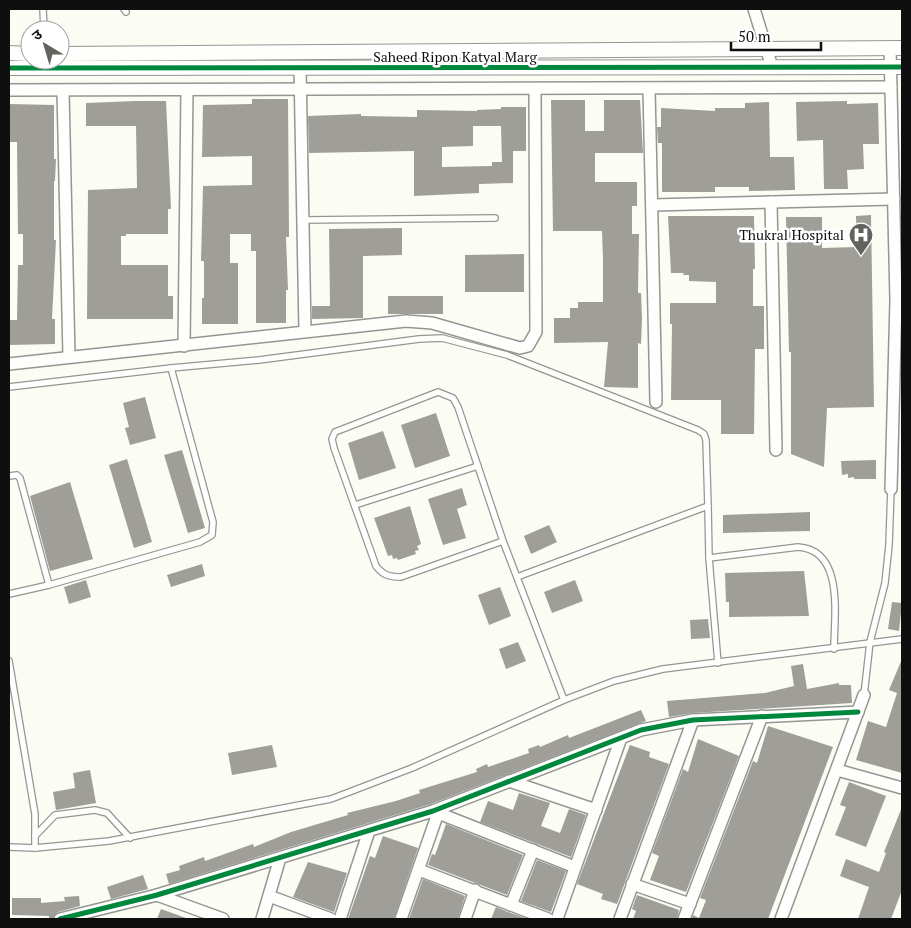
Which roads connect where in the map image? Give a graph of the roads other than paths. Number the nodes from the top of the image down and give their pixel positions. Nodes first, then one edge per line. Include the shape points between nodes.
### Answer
1 (754, 9) edge
2 (896, 48) edge
3 (768, 50) junction
4 (70, 54) edge
5 (772, 67) junction
6 (896, 67) edge
7 (9, 68) edge
8 (300, 68) junction
9 (891, 87) junction
10 (9, 90) edge
11 (187, 90) junction
12 (300, 90) junction
13 (535, 90) junction
14 (649, 90) junction
15 (63, 91) junction
16 (894, 199) junction
17 (771, 202) junction
18 (652, 205) junction
19 (495, 218) dead end
20 (303, 220) junction
21 (899, 301) edge
22 (305, 331) junction
23 (184, 346) junction
24 (69, 357) junction
25 (9, 364) edge
26 (171, 368) junction
27 (9, 387) edge
28 (656, 402) dead end
29 (776, 450) dead end
30 (478, 466) junction
31 (9, 476) edge
32 (891, 490) joint
33 (355, 505) junction
34 (708, 506) junction
35 (503, 541) junction
36 (709, 558) junction
37 (517, 578) junction
38 (49, 585) junction
39 (9, 594) edge
40 (902, 639) edge
41 (870, 642) junction
42 (834, 649) junction
43 (9, 661) edge
44 (718, 663) junction
45 (864, 695) joint
46 (564, 700) junction
47 (858, 712) junction
48 (762, 716) junction
49 (693, 720) junction
50 (621, 738) junction
51 (836, 770) junction
52 (509, 781) junction
53 (902, 788) edge
54 (596, 810) junction
55 (435, 812) junction
56 (369, 831) junction
57 (35, 836) junction
58 (130, 838) junction
59 (9, 847) edge
60 (35, 848) junction
61 (533, 850) junction
62 (280, 858) junction
63 (575, 867) junction
64 (419, 870) junction
65 (632, 884) junction
66 (475, 890) junction
67 (157, 895) junction
68 (269, 896) junction
69 (511, 904) junction
70 (690, 904) junction
71 (60, 919) edge
72 (222, 919) edge
73 (262, 919) edge
74 (331, 919) edge
75 (340, 919) edge
76 (401, 919) edge
77 (465, 919) edge
78 (548, 919) edge
79 (557, 919) edge
80 (620, 919) edge
81 (684, 919) edge
82 (781, 919) edge

1 - 3 street
2 - 3 street, Saheed Ripon Katyal Marg
2 - 6 street
3 - 4 street, Saheed Ripon Katyal Marg
3 - 5 street
5 - 6 street, Saheed Ripon Katyal Marg
5 - 8 street, Saheed Ripon Katyal Marg
6 - 9 street
7 - 8 street, Saheed Ripon Katyal Marg
8 - 12 street
9 - 14 street
9 - 16 street
10 - 15 street
11 - 12 street
11 - 15 street
11 - 23 street
12 - 13 street
12 - 20 street
13 - 14 street
13 - 22 street via 536,332 528,346 520,348 419,320
14 - 18 street
15 - 24 street
16 - 17 street
16 - 21 street
17 - 18 street
17 - 29 street
18 - 28 street
19 - 20 lane
20 - 22 street
21 - 32 street
22 - 23 street
23 - 24 street
24 - 25 street
26 - 27 lane
26 - 34 lane via 419,339 442,338 460,342 507,355 698,430 706,440
26 - 38 lane via 213,522 212,535 200,542
30 - 33 lane
30 - 33 lane via 458,407 453,398 438,392 334,432 334,448
30 - 35 lane
31 - 38 lane via 20,478
32 - 41 lane via 885,582
33 - 35 lane via 376,566 382,574 391,577 401,577
34 - 36 lane
34 - 37 lane
35 - 37 lane
36 - 42 lane via 798,546 819,555 833,579
36 - 44 lane
37 - 46 lane
38 - 39 lane
40 - 41 lane
41 - 42 lane
41 - 45 lane
42 - 44 lane
43 - 57 lane via 35,814
44 - 46 lane via 663,669 614,680
45 - 47 street
46 - 58 lane via 412,768 330,799
47 - 48 street
47 - 51 street
48 - 49 street
48 - 70 street
49 - 50 street via 641,730
49 - 65 street
50 - 52 street
50 - 54 street
51 - 53 street
51 - 82 street
52 - 54 street
52 - 55 street
54 - 63 street
55 - 56 street
55 - 61 street
55 - 64 street
56 - 62 street
56 - 75 street
57 - 58 lane via 55,815 95,810 107,813
57 - 60 lane
58 - 60 lane
59 - 60 lane
61 - 63 street
61 - 69 street
62 - 67 street
62 - 68 street
63 - 79 street
64 - 66 street
64 - 76 street
65 - 70 street
65 - 80 street
66 - 69 street
66 - 77 street
67 - 71 street
67 - 72 street
68 - 73 street
68 - 74 street
69 - 78 street
70 - 81 street

